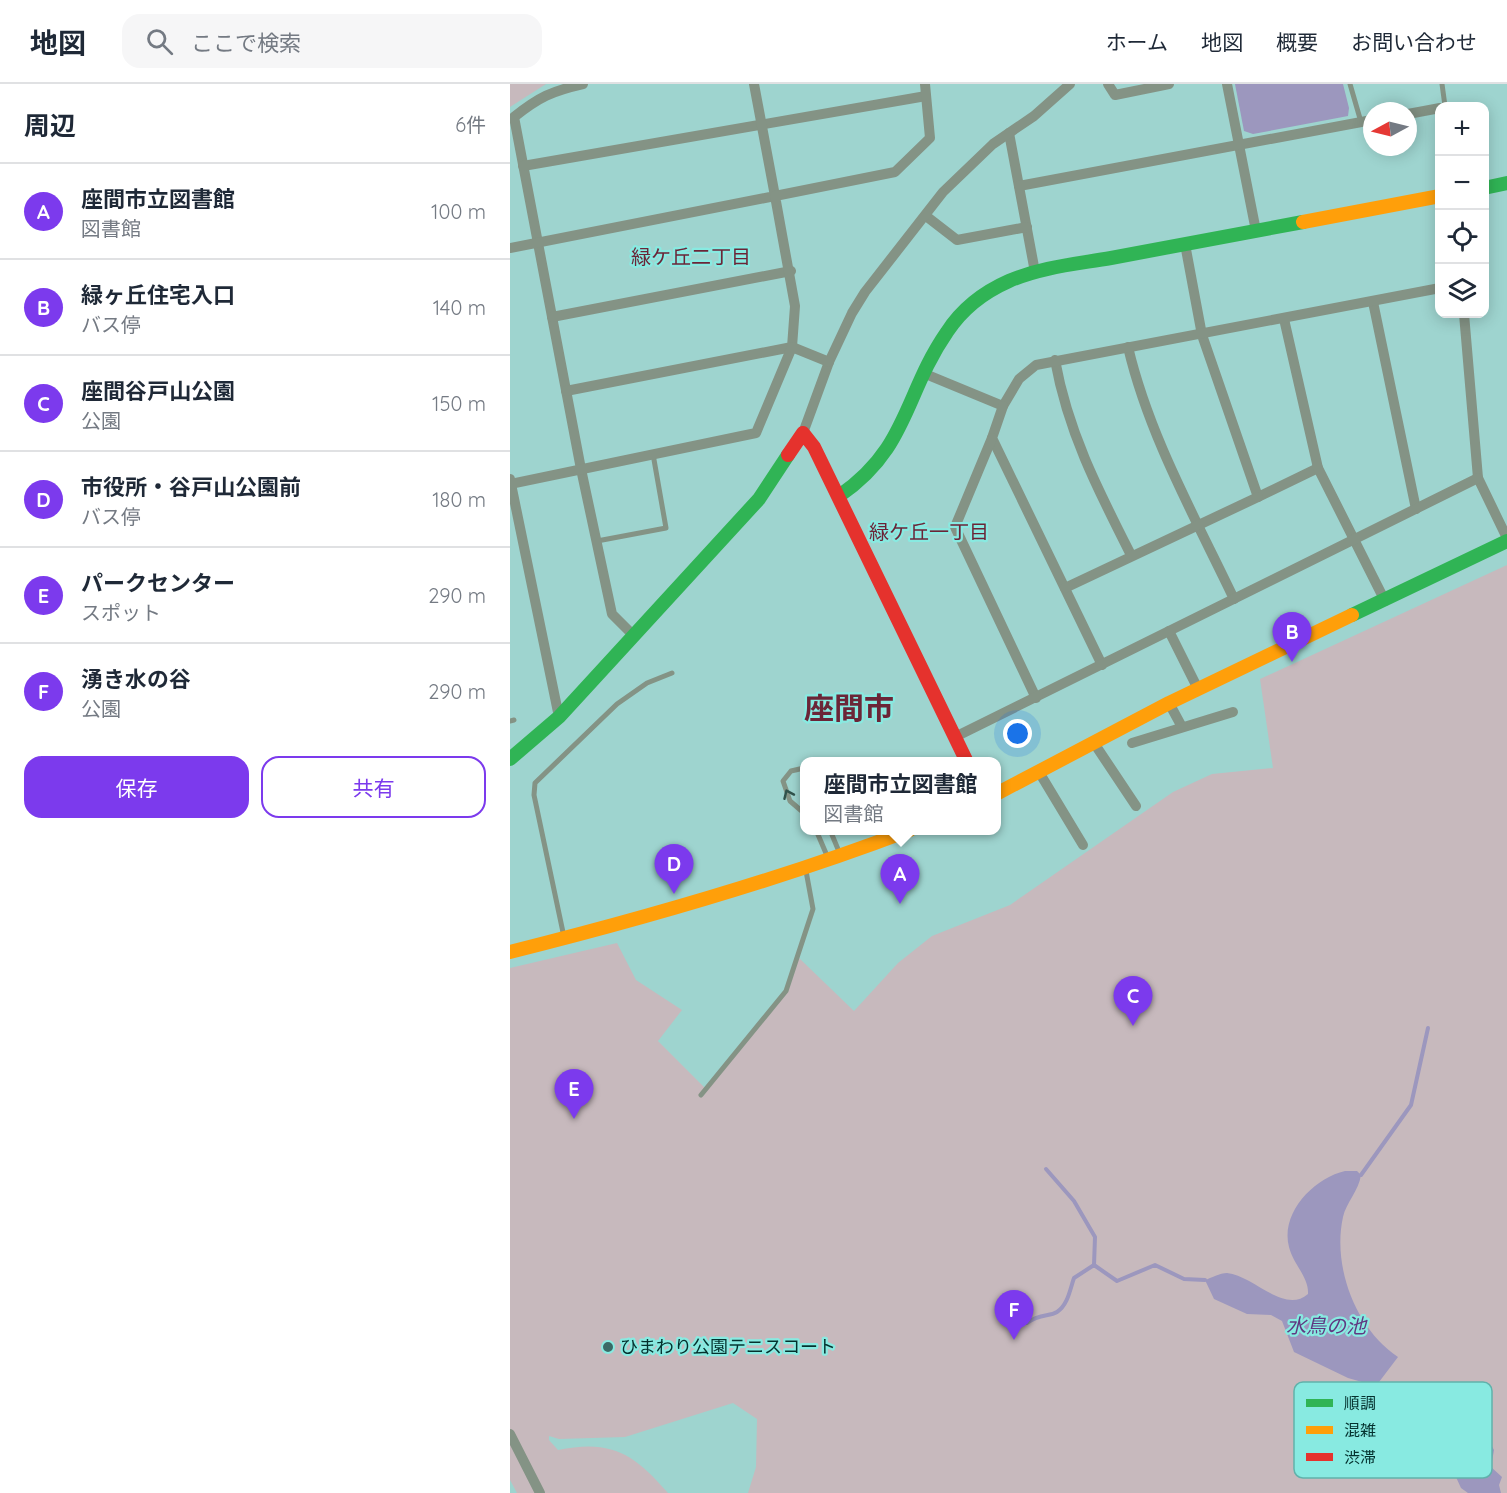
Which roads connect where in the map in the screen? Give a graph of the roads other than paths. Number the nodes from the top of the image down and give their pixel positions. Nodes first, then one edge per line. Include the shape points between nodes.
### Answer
1 (583, 84) edge
2 (754, 84) edge
3 (925, 84) edge
4 (1070, 84) edge
5 (1108, 84) edge
6 (1169, 84) edge
7 (1227, 84) edge
8 (1350, 84) edge
9 (1442, 84) edge
10 (926, 96) junction
11 (1444, 102) edge
12 (1435, 109) edge
13 (1417, 112) edge
14 (1363, 114) edge
15 (512, 118) edge
16 (1363, 122) edge
17 (762, 125) junction
18 (1009, 133) junction
19 (1239, 146) junction
20 (523, 166) junction
21 (1507, 183) edge
22 (1019, 186) junction
23 (1489, 187) edge
24 (775, 196) junction
25 (1435, 197) edge
26 (926, 216) junction
27 (1027, 227) junction
28 (1256, 231) junction
29 (538, 243) junction
30 (1185, 244) junction
31 (510, 248) edge
32 (791, 271) junction
33 (1035, 272) junction
34 (1435, 289) edge
35 (1373, 302) junction
36 (552, 317) junction
37 (1464, 318) edge
38 (1284, 319) junction
39 (1202, 335) junction
40 (792, 347) junction
41 (1128, 347) junction
42 (1055, 360) junction
43 (830, 362) junction
44 (923, 374) junction
45 (566, 392) junction
46 (1003, 406) junction
47 (803, 433) junction
48 (992, 438) junction
49 (653, 454) junction
50 (1318, 468) junction
51 (581, 469) junction
52 (1478, 478) junction
53 (510, 482) edge
54 (838, 496) junction
55 (1258, 497) junction
56 (1416, 509) junction
57 (1199, 525) junction
58 (1507, 539) edge
59 (1354, 540) junction
60 (596, 541) junction
61 (1131, 555) junction
62 (1065, 588) junction
63 (1234, 599) junction
64 (1384, 601) junction
65 (1169, 632) junction
66 (634, 636) junction
67 (1102, 665) junction
68 (672, 673) dead end
69 (1198, 689) junction
70 (1036, 698) junction
71 (1169, 702) junction
72 (1233, 712) dead end
73 (559, 717) junction
74 (1182, 727) junction
75 (955, 737) junction
76 (1094, 743) junction
77 (1132, 743) dead end
78 (965, 757) edge
79 (510, 759) edge
80 (800, 769) edge
81 (1039, 772) junction
82 (1001, 792) edge
83 (1137, 806) dead end
84 (800, 809) edge
85 (819, 835) edge
86 (831, 835) edge
87 (900, 835) edge
88 (1083, 845) dead end
89 (836, 860) junction
90 (806, 871) junction
91 (564, 939) junction
92 (510, 952) edge
93 (701, 1095) dead end
94 (510, 1434) edge
95 (540, 1493) edge

1 - 15 street via 551,91
2 - 17 street
3 - 10 street
4 - 18 street
5 - 6 street via 1115,95
7 - 19 street
8 - 14 lane
9 - 11 lane
10 - 17 street
10 - 24 street via 930,138 895,172
12 - 13 street
15 - 20 street
16 - 19 street
17 - 20 street
17 - 24 street
18 - 22 street
18 - 26 street via 943,192
19 - 22 street
19 - 28 street
20 - 29 street
21 - 23 street
22 - 27 street
24 - 29 street
24 - 32 street
25 - 28 street
26 - 27 street via 957,240
26 - 43 street via 865,292
27 - 33 street
28 - 30 street
29 - 31 street
29 - 36 street
30 - 33 street
30 - 39 street
32 - 36 street
32 - 40 street via 795,306
33 - 44 street via 1008,279 978,297 952,320
34 - 35 street
35 - 38 street
35 - 56 street
36 - 45 street
37 - 52 street
38 - 39 street
38 - 50 street
39 - 41 street
39 - 55 street
40 - 43 street
40 - 45 street
40 - 49 street via 756,433
41 - 42 street
41 - 57 street via 1138,392
42 - 46 street via 1036,364 1019,379
42 - 61 street via 1073,435
43 - 47 street
44 - 46 street
44 - 54 street via 903,424 886,452 861,480
45 - 51 street
46 - 48 street
47 - 54 street
47 - 66 street via 759,499
48 - 62 street
48 - 70 street via 955,527
49 - 51 street
49 - 60 lane via 666,528
50 - 55 street
50 - 59 street
51 - 53 street
51 - 60 street
52 - 56 street
52 - 58 street
53 - 73 street
54 - 75 street
55 - 57 street
56 - 59 street
57 - 61 street
57 - 63 street
58 - 64 street
59 - 63 street
59 - 64 street
60 - 66 street via 612,614
61 - 62 street
62 - 67 street
63 - 65 street
64 - 69 street
65 - 67 street
65 - 69 street
66 - 73 street
67 - 70 street
68 - 91 lane via 647,683 617,704 535,783 534,795
69 - 71 street
70 - 75 street
71 - 74 street
71 - 76 street
72 - 74 street
73 - 79 street
74 - 77 street
75 - 78 street
76 - 81 street
76 - 83 street
84 -> 80 lane via 790,801 783,781 790,771
81 - 82 street
81 - 88 street
85 - 89 lane
86 - 89 lane
87 - 89 street
89 - 90 street
90 - 91 street
90 - 93 lane via 813,909 786,991
91 - 92 street
94 - 95 street

